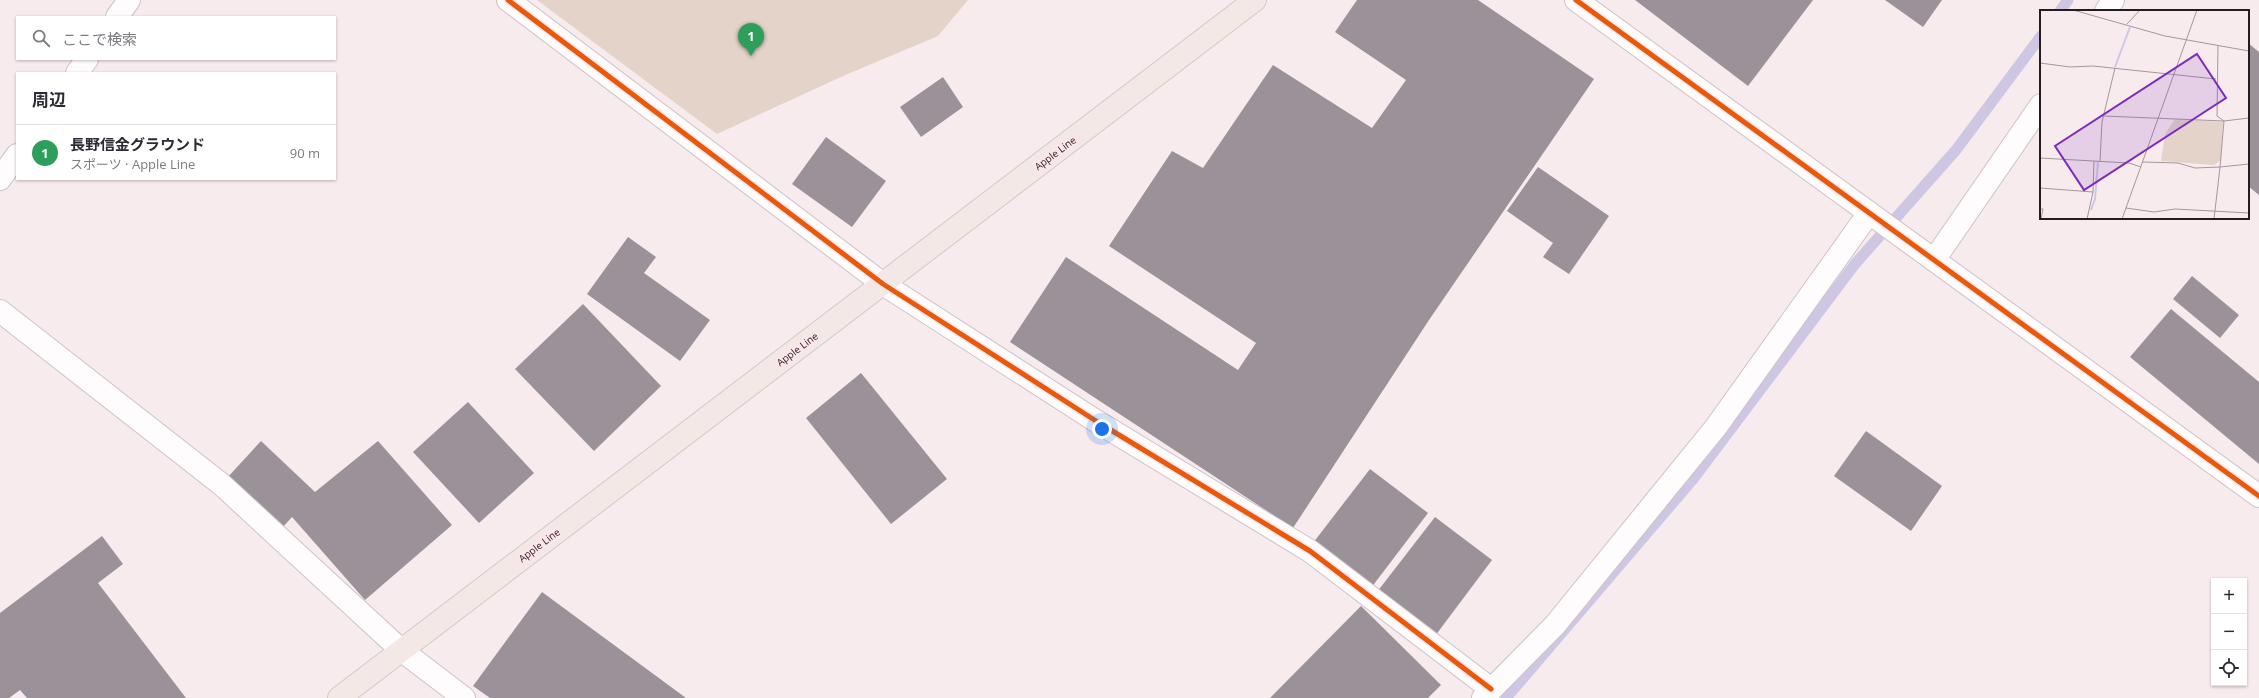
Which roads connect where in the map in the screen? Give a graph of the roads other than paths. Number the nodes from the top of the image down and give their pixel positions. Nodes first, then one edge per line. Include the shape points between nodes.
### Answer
1 (129, 0) edge
2 (508, 0) edge
3 (1255, 0) edge
4 (1576, 0) edge
5 (2113, 0) edge
6 (2107, 10) edge
7 (118, 16) edge
8 (86, 60) edge
9 (77, 72) edge
10 (2040, 106) edge
11 (16, 156) edge
12 (0, 179) edge
13 (1869, 213) junction
14 (1934, 260) junction
15 (883, 284) junction
16 (0, 311) edge
17 (2259, 496) edge
18 (401, 650) junction
19 (1487, 694) edge
20 (339, 698) edge
21 (464, 698) edge

1 - 7 street
2 - 15 street
3 - 15 highway, Apple Line
4 - 13 street
5 - 6 street
8 - 9 street
10 - 14 street
11 - 12 street
13 - 14 street
13 - 19 street via 1716,427 1555,625
14 - 17 street
15 - 18 highway, Apple Line
15 - 19 street via 1096,421 1310,551
16 - 18 street via 221,484
18 - 20 highway, Apple Line
18 - 21 street

